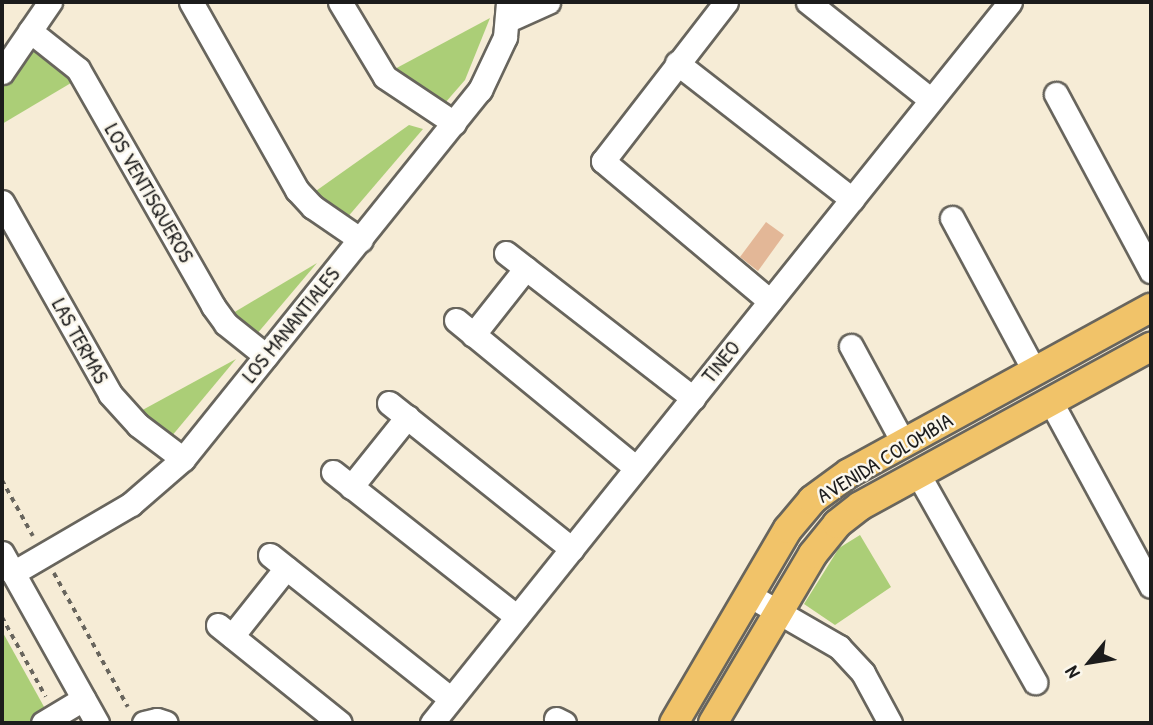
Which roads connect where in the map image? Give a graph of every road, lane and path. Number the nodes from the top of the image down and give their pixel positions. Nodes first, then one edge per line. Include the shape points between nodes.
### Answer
1 (50, 2) edge
2 (191, 2) edge
3 (340, 2) edge
4 (548, 2) edge
5 (726, 2) edge
6 (808, 2) edge
7 (1002, 5) edge
8 (508, 11) edge
9 (30, 31) junction
10 (677, 63) junction
11 (2, 72) edge
12 (1056, 94) dead end
13 (932, 100) junction
14 (454, 123) junction
15 (852, 199) junction
16 (2, 202) edge
17 (952, 218) dead end
18 (360, 240) junction
19 (506, 253) dead end
20 (526, 268) junction
21 (1151, 271) edge
22 (770, 301) junction
23 (1151, 308) edge
24 (851, 346) dead end
25 (1151, 347) edge
26 (267, 356) junction
27 (1035, 372) junction
28 (693, 398) junction
29 (1051, 402) junction
30 (904, 444) junction
31 (183, 459) junction
32 (636, 468) junction
33 (332, 472) dead end
34 (918, 474) junction
35 (2, 480) edge
36 (351, 487) junction
37 (572, 549) junction
38 (2, 552) edge
39 (44, 555) junction
40 (13, 573) junction
41 (1151, 586) edge
42 (749, 595) junction
43 (779, 611) junction
44 (2, 617) edge
45 (517, 617) junction
46 (1035, 682) dead end
47 (83, 699) junction
48 (451, 699) junction
49 (138, 717) edge
50 (50, 719) edge
51 (97, 723) edge
52 (166, 723) edge
53 (340, 723) edge
54 (432, 723) edge
55 (674, 723) edge
56 (713, 723) edge
57 (890, 723) edge

1 - 9 street
2 - 18 street via 297,190
3 - 14 street via 385,77
4 - 8 street
5 - 10 street
6 - 13 street
7 - 13 street, TINEO
8 - 14 street, LOS MANANTIALES via 491,73
9 - 11 street
9 - 26 street, LOS VENTISQUEROS via 78,69 213,306 226,324
10 - 15 street
10 - 22 street via 603,161
12 - 21 street
13 - 15 street, TINEO
14 - 18 street, LOS MANANTIALES
15 - 22 street, TINEO
16 - 31 street, LAS TERMAS via 110,394 138,425
17 - 27 street
18 - 26 street, LOS MANANTIALES
19 - 20 street
20 - 28 street
20 - 32 street via 464,328
22 - 28 street, TINEO
23 - 27 main road, AVENIDA COLOMBIA
24 - 30 street
25 - 29 main road, AVENIDA COLOMBIA
26 - 31 street, LOS MANANTIALES
27 - 30 main road, AVENIDA COLOMBIA
28 - 32 street, TINEO
29 - 34 main road, AVENIDA COLOMBIA
29 - 41 street
30 - 42 main road, AVENIDA COLOMBIA via 812,500 788,529
31 - 39 street, LOS MANANTIALES via 131,504
32 - 37 street, TINEO
33 - 36 street
34 - 43 main road, AVENIDA COLOMBIA via 836,524
34 - 46 street
35 - 39 path
36 - 37 street via 398,410
36 - 45 street
37 - 45 street, TINEO
38 - 40 street
39 - 40 street, LOS MANANTIALES
39 - 49 path
40 - 47 street
42 - 43 street
42 - 55 main road, AVENIDA COLOMBIA
43 - 56 main road, AVENIDA COLOMBIA
43 - 57 street via 847,655 876,693
44 - 50 path
45 - 48 street, TINEO
47 - 50 street
47 - 51 street
48 - 53 street via 278,561 225,631
48 - 54 street, TINEO
49 - 52 street

